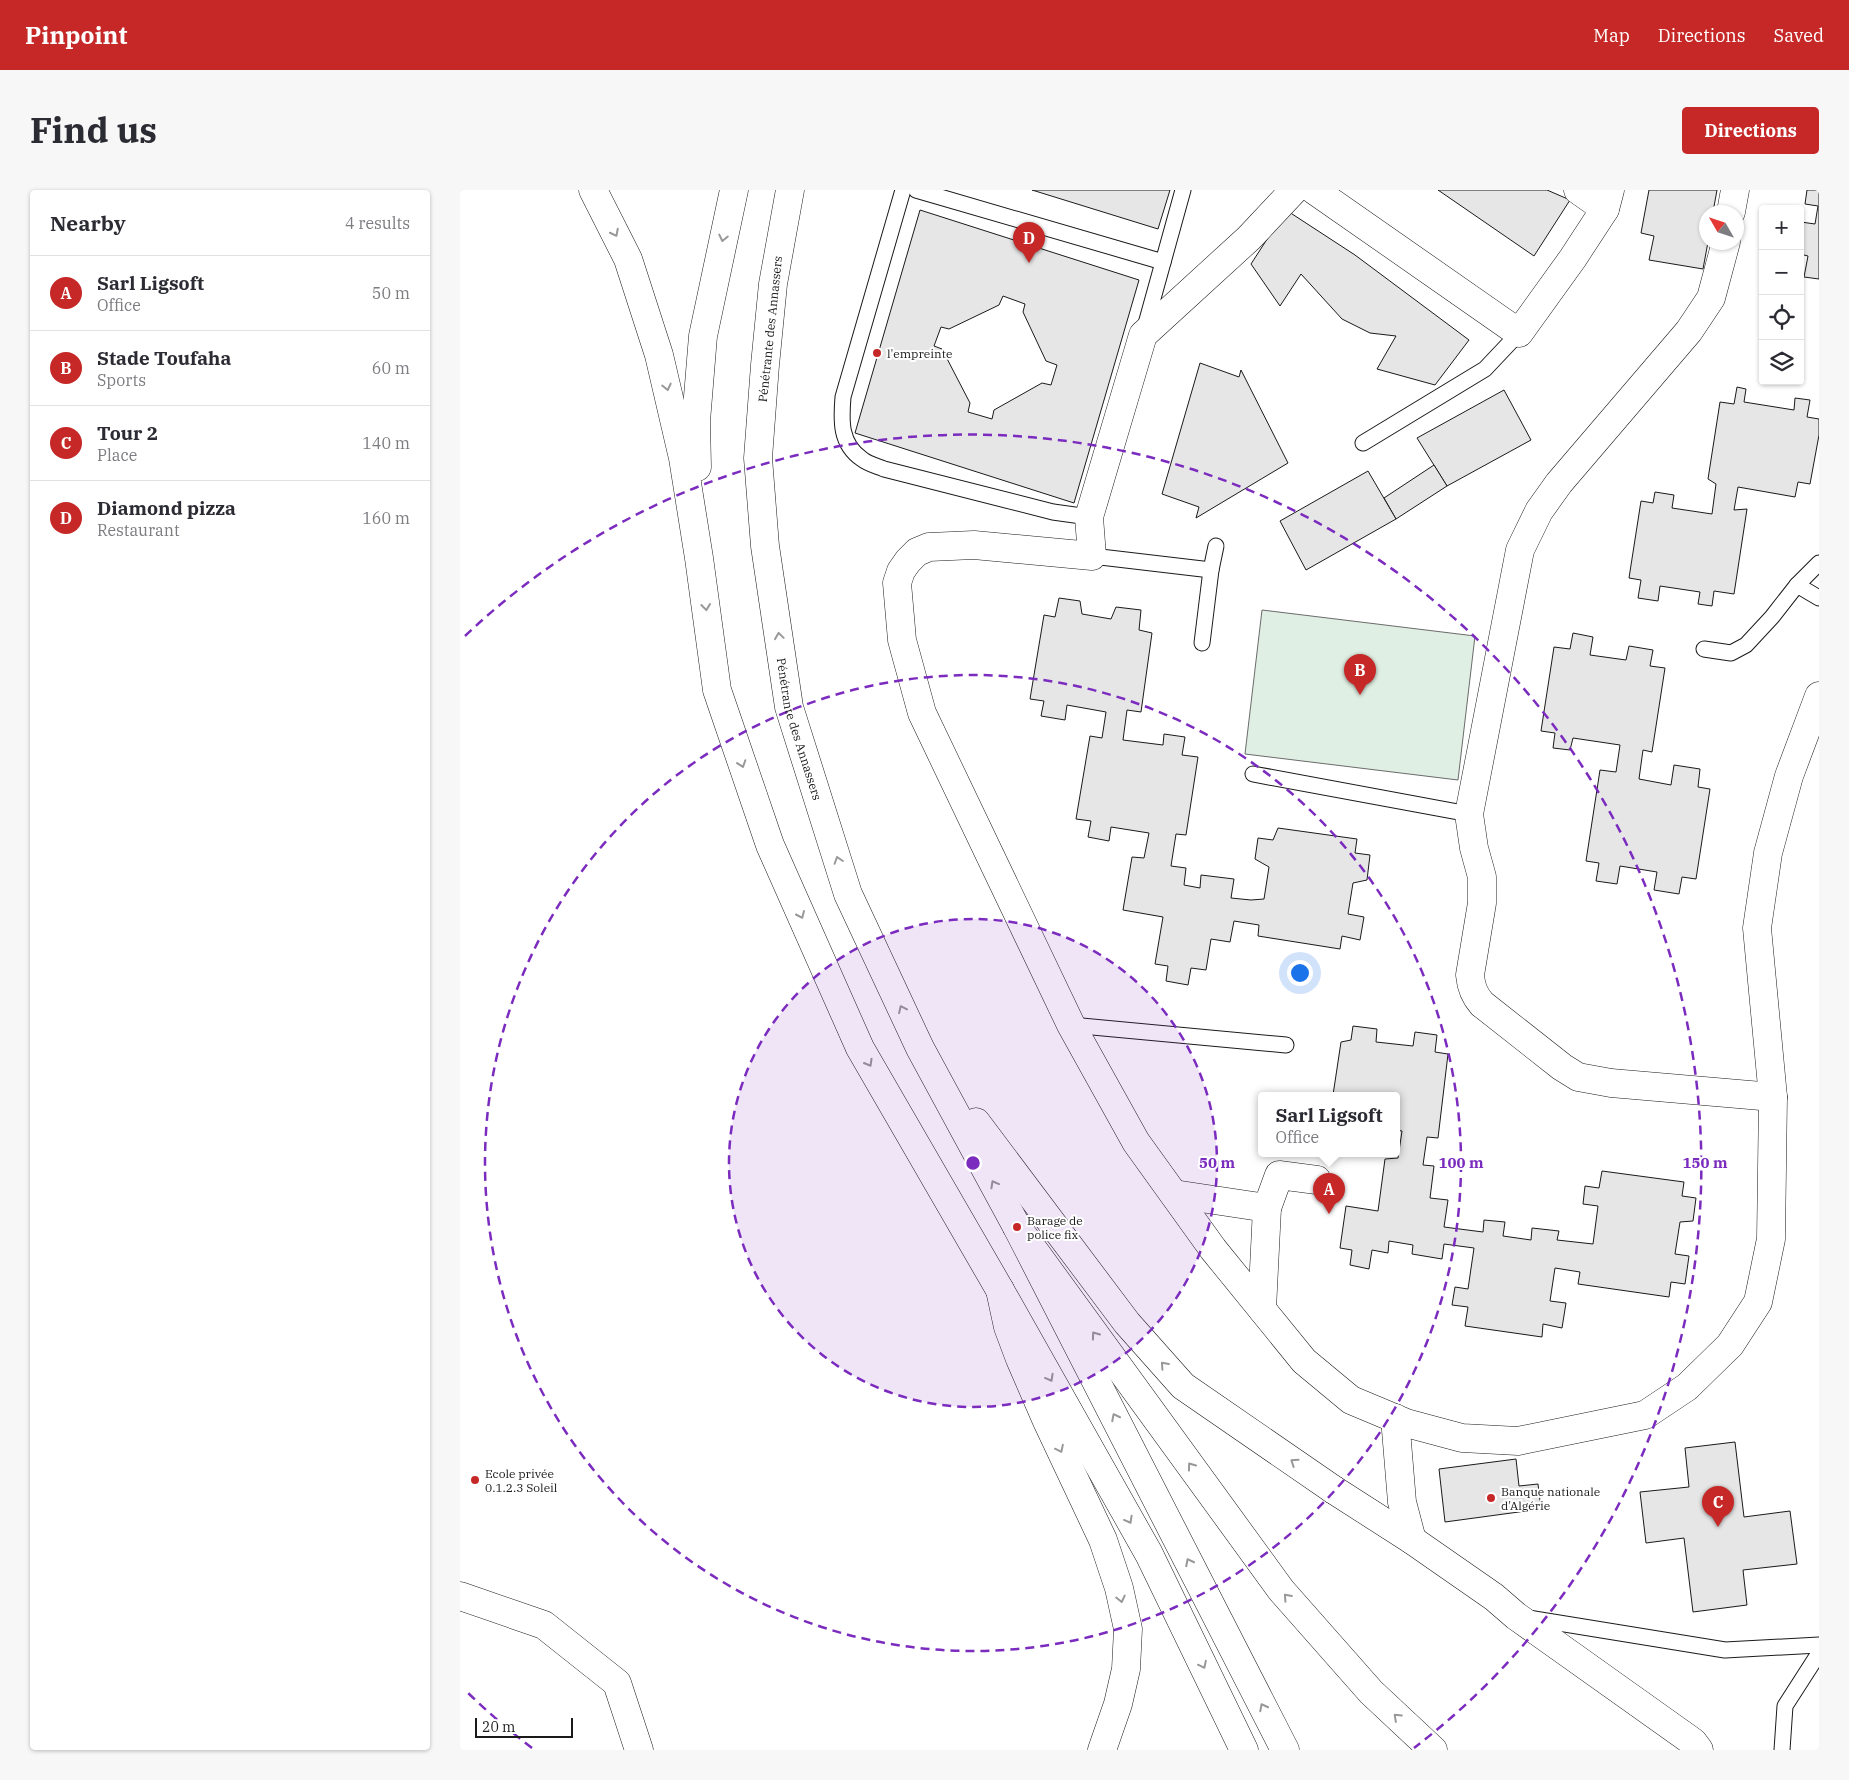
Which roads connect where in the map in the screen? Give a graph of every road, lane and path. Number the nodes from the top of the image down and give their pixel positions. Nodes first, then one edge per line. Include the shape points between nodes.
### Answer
1 (593, 190) edge
2 (734, 190) edge
3 (790, 190) edge
4 (903, 190) edge
5 (916, 190) edge
6 (1184, 190) edge
7 (1294, 190) edge
8 (1314, 190) edge
9 (1578, 190) edge
10 (1735, 190) edge
11 (1608, 199) edge
12 (1732, 205) edge
13 (1724, 250) edge
14 (1163, 262) junction
15 (1519, 333) junction
16 (1143, 335) junction
17 (1363, 443) dead end
18 (1089, 516) junction
19 (1216, 546) dead end
20 (1092, 556) junction
21 (699, 558) junction
22 (1819, 563) edge
23 (1211, 570) junction
24 (1797, 585) junction
25 (1819, 598) edge
26 (1202, 643) dead end
27 (1704, 650) dead end
28 (1819, 696) edge
29 (1253, 774) dead end
30 (1469, 814) junction
31 (1071, 1025) junction
32 (1286, 1045) dead end
33 (920, 1048) junction
34 (1773, 1097) junction
35 (1316, 1180) dead end
36 (1174, 1194) junction
37 (1268, 1208) junction
38 (1017, 1227) junction
39 (1000, 1290) junction
40 (1262, 1309) junction
41 (1395, 1418) junction
42 (1412, 1540) junction
43 (460, 1596) edge
44 (1516, 1616) junction
45 (1819, 1645) edge
46 (1819, 1653) edge
47 (639, 1750) edge
48 (1102, 1750) edge
49 (1244, 1750) edge
50 (1285, 1750) edge
51 (1433, 1750) edge
52 (1700, 1750) edge
53 (1782, 1750) edge

1 -> 21 main road via 628,259 659,355 683,458
2 -> 21 main road via 702,336 696,421
33 -> 3 main road, Pénétrante des Annassers via 848,894 789,707 765,546 758,458 773,284
4 - 18 lane via 843,397 841,422 847,444 862,460 884,469 1053,512
5 - 14 lane
6 - 14 lane
7 - 16 main road via 1249,238
8 - 15 main road
9 - 11 main road
10 - 12 main road
11 - 15 main road via 1573,258
13 - 30 main road via 1711,298 1695,323 1559,483 1539,511 1520,550
14 - 16 lane
15 - 17 lane via 1485,368
16 - 18 main road
18 - 20 main road
19 - 23 lane
20 - 23 lane
20 - 31 main road via 974,545 929,547 908,560 897,583 902,640 922,713
21 -> 39 main road via 717,690 770,846 860,1048
22 - 24 lane
23 - 26 lane
24 - 25 lane
24 - 27 lane via 1746,645 1731,653
28 - 34 main road via 1789,776 1768,853 1757,928
29 - 30 lane
30 - 34 main road via 1482,878 1482,903 1470,975 1475,996 1482,1004 1578,1077 1610,1083
31 - 32 lane
31 - 36 main road via 1136,1142
38 -> 33 main road, Pénétrante des Annassers
42 -> 33 main road via 1183,1386 1127,1323
34 - 41 main road via 1771,1240 1758,1302 1730,1345 1687,1387 1645,1415 1518,1441 1462,1438
35 - 37 main road via 1279,1174
36 - 37 main road
36 - 40 main road
37 - 40 main road
50 -> 38 main road
51 -> 38 main road via 1371,1692 1281,1590
39 -> 48 main road via 1008,1327 1020,1359 1102,1540 1119,1588 1128,1629 1126,1669
39 -> 49 main road via 1149,1554
40 - 41 main road via 1304,1361 1350,1400
41 - 42 main road via 1402,1502
42 - 44 main road
43 - 47 main road via 544,1625 617,1683
44 - 45 lane via 1725,1650
44 - 52 main road
46 - 53 lane via 1785,1706

